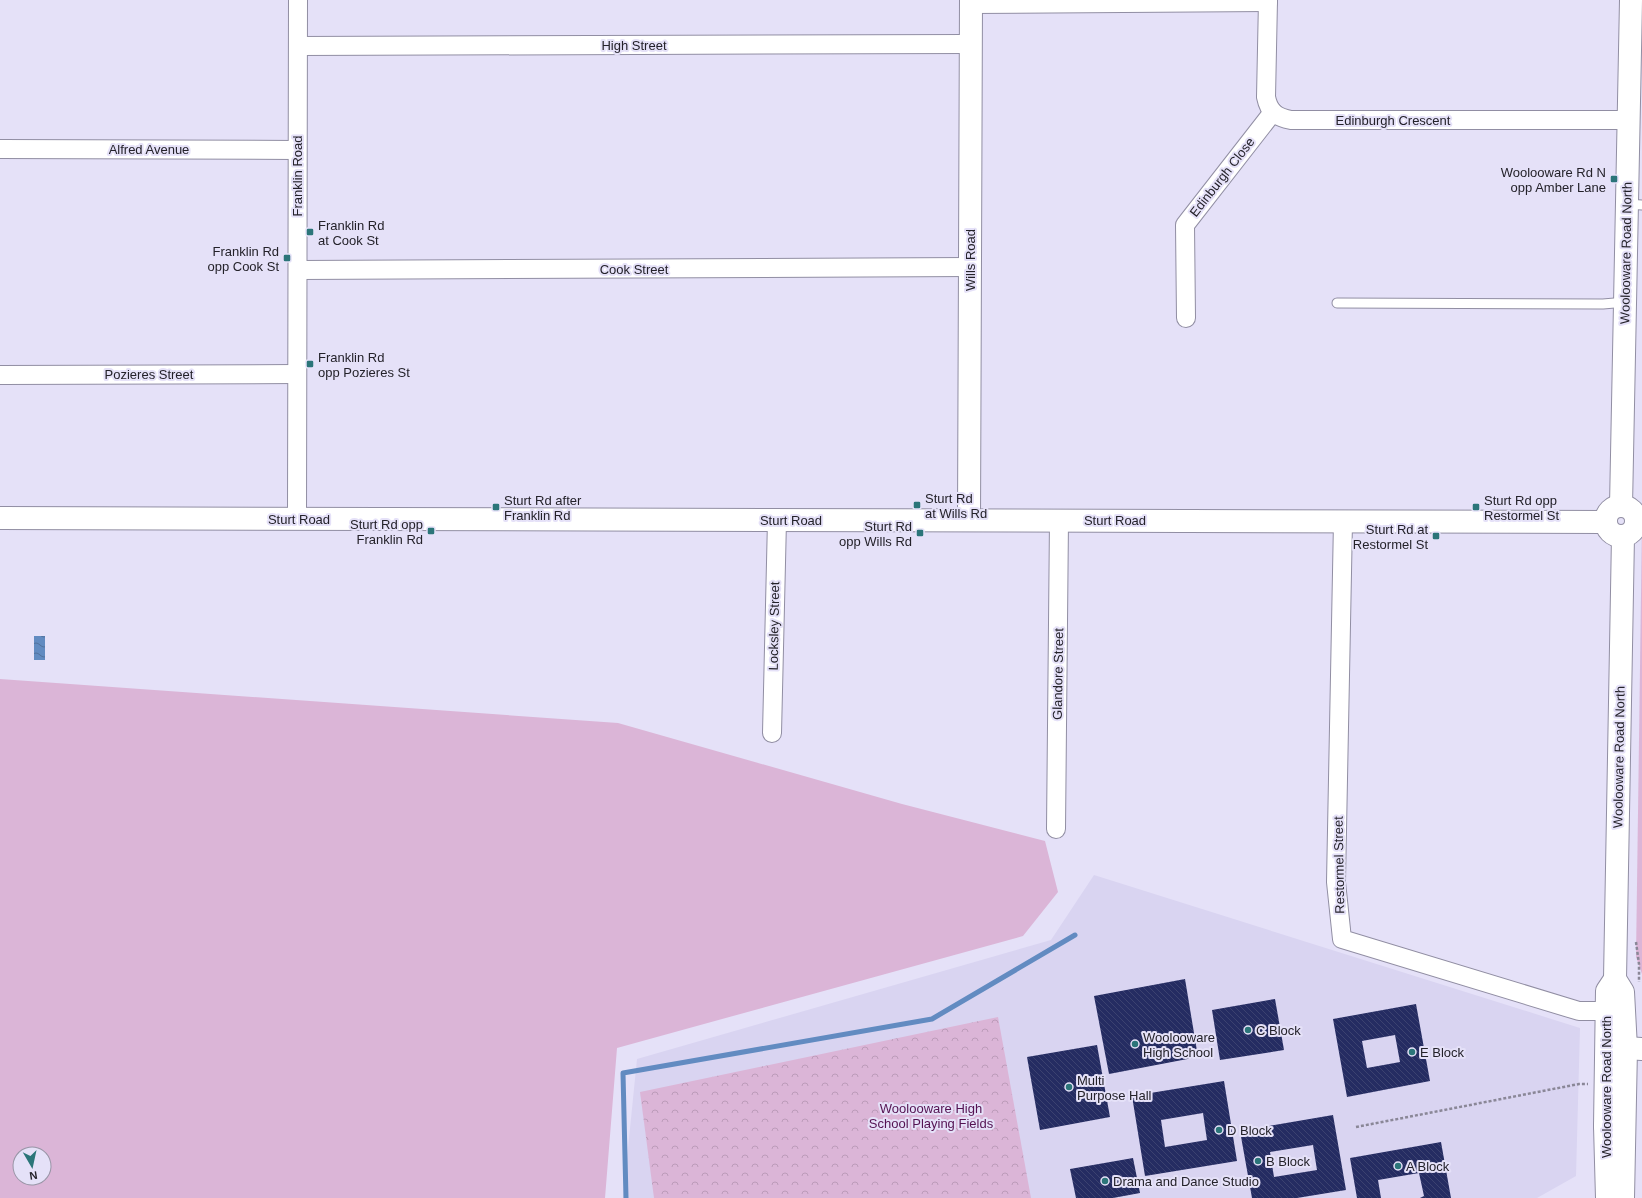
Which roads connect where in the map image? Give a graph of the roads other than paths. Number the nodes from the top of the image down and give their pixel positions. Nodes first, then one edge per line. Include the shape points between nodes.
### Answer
1 (298, 0) edge
2 (1631, 0) edge
3 (1268, 1) edge
4 (970, 2) edge
5 (970, 44) junction
6 (298, 46) junction
7 (1273, 112) junction
8 (1628, 120) junction
9 (0, 149) edge
10 (297, 150) junction
11 (1634, 204) edge
12 (970, 268) junction
13 (298, 270) junction
14 (1626, 302) junction
15 (1337, 303) dead end
16 (1186, 318) dead end
17 (297, 374) junction
18 (0, 375) edge
19 (1621, 506) junction
20 (0, 518) edge
21 (297, 519) junction
22 (776, 520) junction
23 (970, 520) junction
24 (1059, 520) junction
25 (1343, 521) junction
26 (1606, 522) junction
27 (1623, 536) junction
28 (772, 733) dead end
29 (1056, 829) dead end
30 (1623, 998) junction
31 (1634, 1048) edge
32 (1605, 1126) junction
33 (1607, 1198) edge
34 (1623, 1198) edge

1 - 6 street, Franklin Road
2 - 8 street, Woolooware Road North
3 - 4 street
3 - 7 street via 1266,97
4 - 5 street, Wills Road
5 - 6 street, High Street
5 - 12 street, Wills Road
6 - 10 street, Franklin Road
7 - 8 street, Edinburgh Crescent via 1281,118 1291,120
7 - 16 street, Edinburgh Close via 1185,225
8 - 11 street, Woolooware Road North
9 - 10 street, Alfred Avenue
10 - 13 street, Franklin Road
11 - 14 street, Woolooware Road North
12 - 13 street, Cook Street
12 - 23 street, Wills Road
13 - 17 street, Franklin Road
14 - 15 lane
14 - 19 street, Woolooware Road North
17 - 18 street, Pozieres Street
17 - 21 street, Franklin Road
19 - 26 street via 1610,510
19 - 27 street via 1632,510 1636,520 1633,531
20 - 21 street, Sturt Road
21 - 22 street, Sturt Road
22 - 23 street, Sturt Road
22 - 28 street, Locksley Street
23 - 24 street, Sturt Road
24 - 25 street, Sturt Road
24 - 29 street, Glandore Street
25 - 26 street, Sturt Road
25 - 30 street, Restormel Street via 1336,882 1342,939 1579,1011 1593,1012
26 - 27 street via 1611,533
27 - 30 street, Woolooware Road North via 1615,978 1623,992
30 - 31 street, Woolooware Road North
30 - 32 street, Woolooware Road North
31 - 32 street via 1617,1069 1614,1108
31 - 34 street, Woolooware Road North
32 - 33 street, Woolooware Road North

